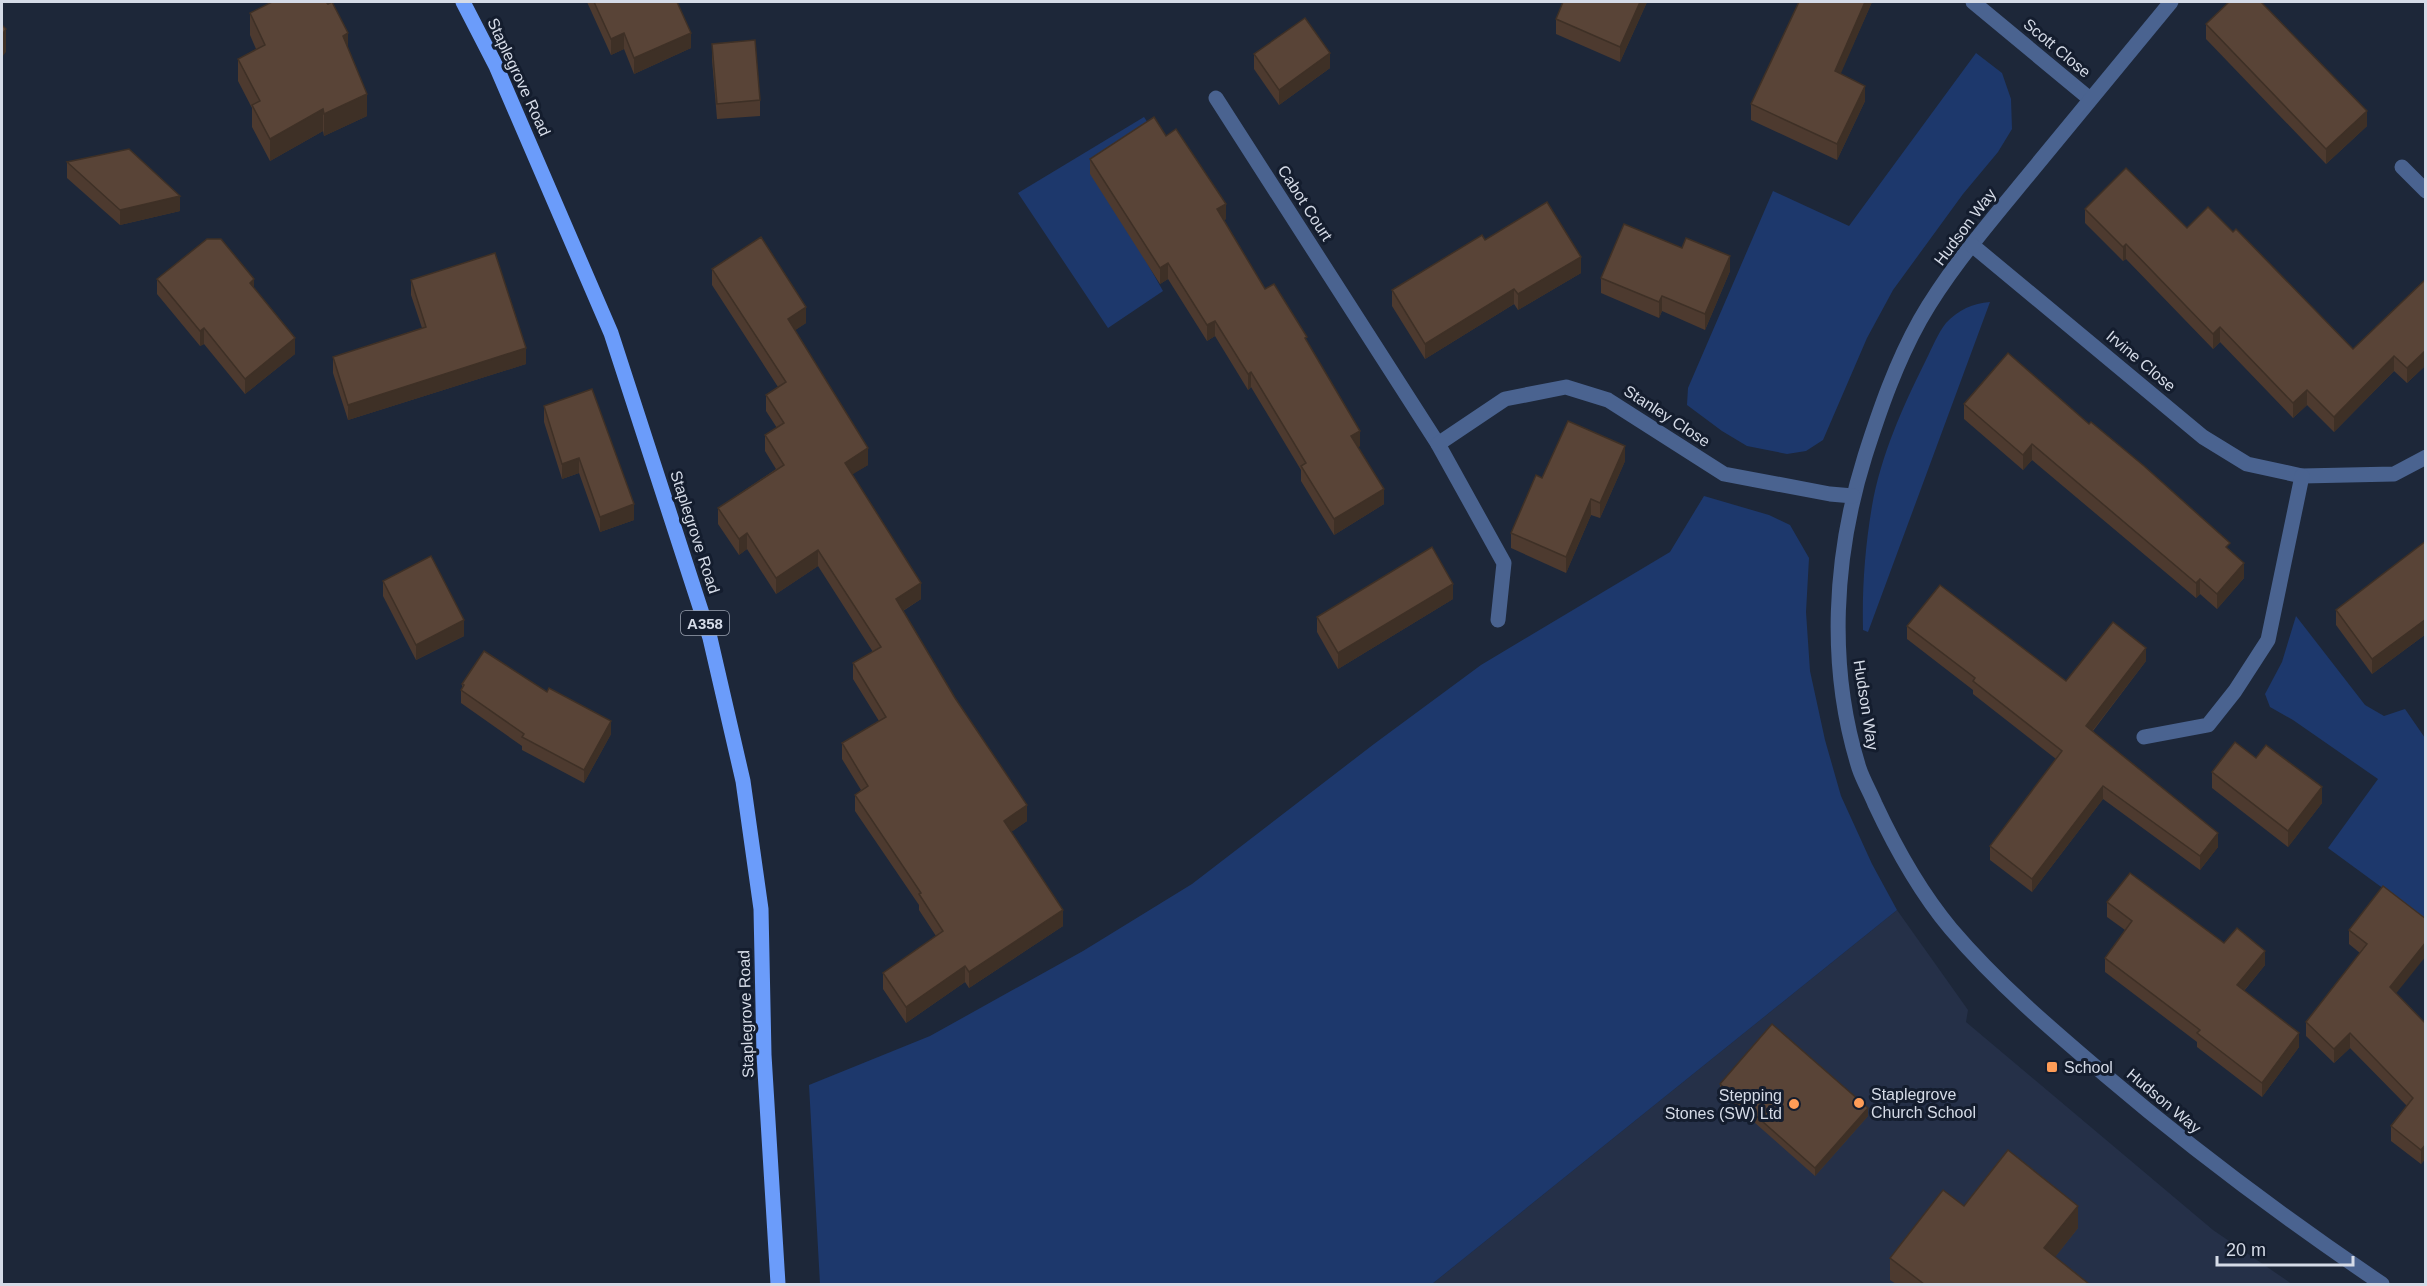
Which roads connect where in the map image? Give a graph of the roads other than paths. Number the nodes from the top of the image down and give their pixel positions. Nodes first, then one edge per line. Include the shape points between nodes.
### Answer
1 (463, 2) edge
2 (1973, 2) edge
3 (2171, 2) edge
4 (1216, 98) dead end
5 (2090, 99) junction
6 (2402, 167) dead end
7 (2426, 191) edge
8 (1972, 245) junction
9 (1438, 444) junction
10 (2426, 457) edge
11 (2302, 476) junction
12 (1853, 496) junction
13 (1498, 620) dead end
14 (2144, 737) dead end
15 (778, 1284) edge
16 (2382, 1284) edge

1 - 15 main road, Staplegrove Road / A358 via 496,66 611,333 710,638 743,782 761,909 764,1056
2 - 5 street, Scott Close
3 - 5 street, Hudson Way
4 - 9 street, Cabot Court
5 - 8 street, Hudson Way
6 - 7 street
8 - 11 street, Irvine Close via 2203,436 2247,464
8 - 12 street, Hudson Way via 1920,320 1885,394
9 - 12 street, Stanley Close via 1505,399 1566,387 1608,400 1724,474
9 - 13 street via 1504,563
10 - 11 street, Irvine Close via 2394,474
11 - 14 street via 2268,640 2208,725
12 - 16 street, Hudson Way via 1842,554 1838,613 1841,679 1859,769 1918,885 1987,969 2042,1021 2238,1183

